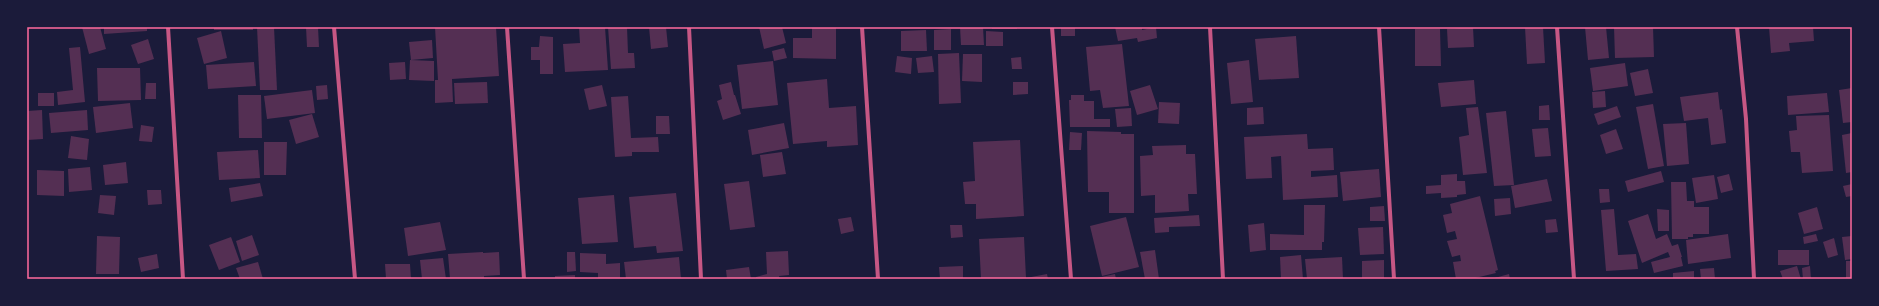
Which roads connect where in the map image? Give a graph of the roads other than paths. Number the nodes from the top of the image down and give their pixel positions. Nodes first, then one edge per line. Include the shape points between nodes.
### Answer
1 (168, 27) edge
2 (334, 27) edge
3 (507, 27) edge
4 (689, 27) edge
5 (862, 27) edge
6 (1052, 27) edge
7 (1210, 27) edge
8 (1379, 27) edge
9 (1557, 27) edge
10 (1737, 27) edge
11 (183, 279) edge
12 (355, 279) edge
13 (524, 279) edge
14 (701, 279) edge
15 (878, 279) edge
16 (1071, 279) edge
17 (1223, 279) edge
18 (1394, 279) edge
19 (1574, 279) edge
20 (1754, 279) edge

1 - 11 street
2 - 12 street
3 - 13 street
4 - 14 street
5 - 15 street
6 - 16 street
7 - 17 street
8 - 18 street
9 - 19 street
10 - 20 street via 1746,119

